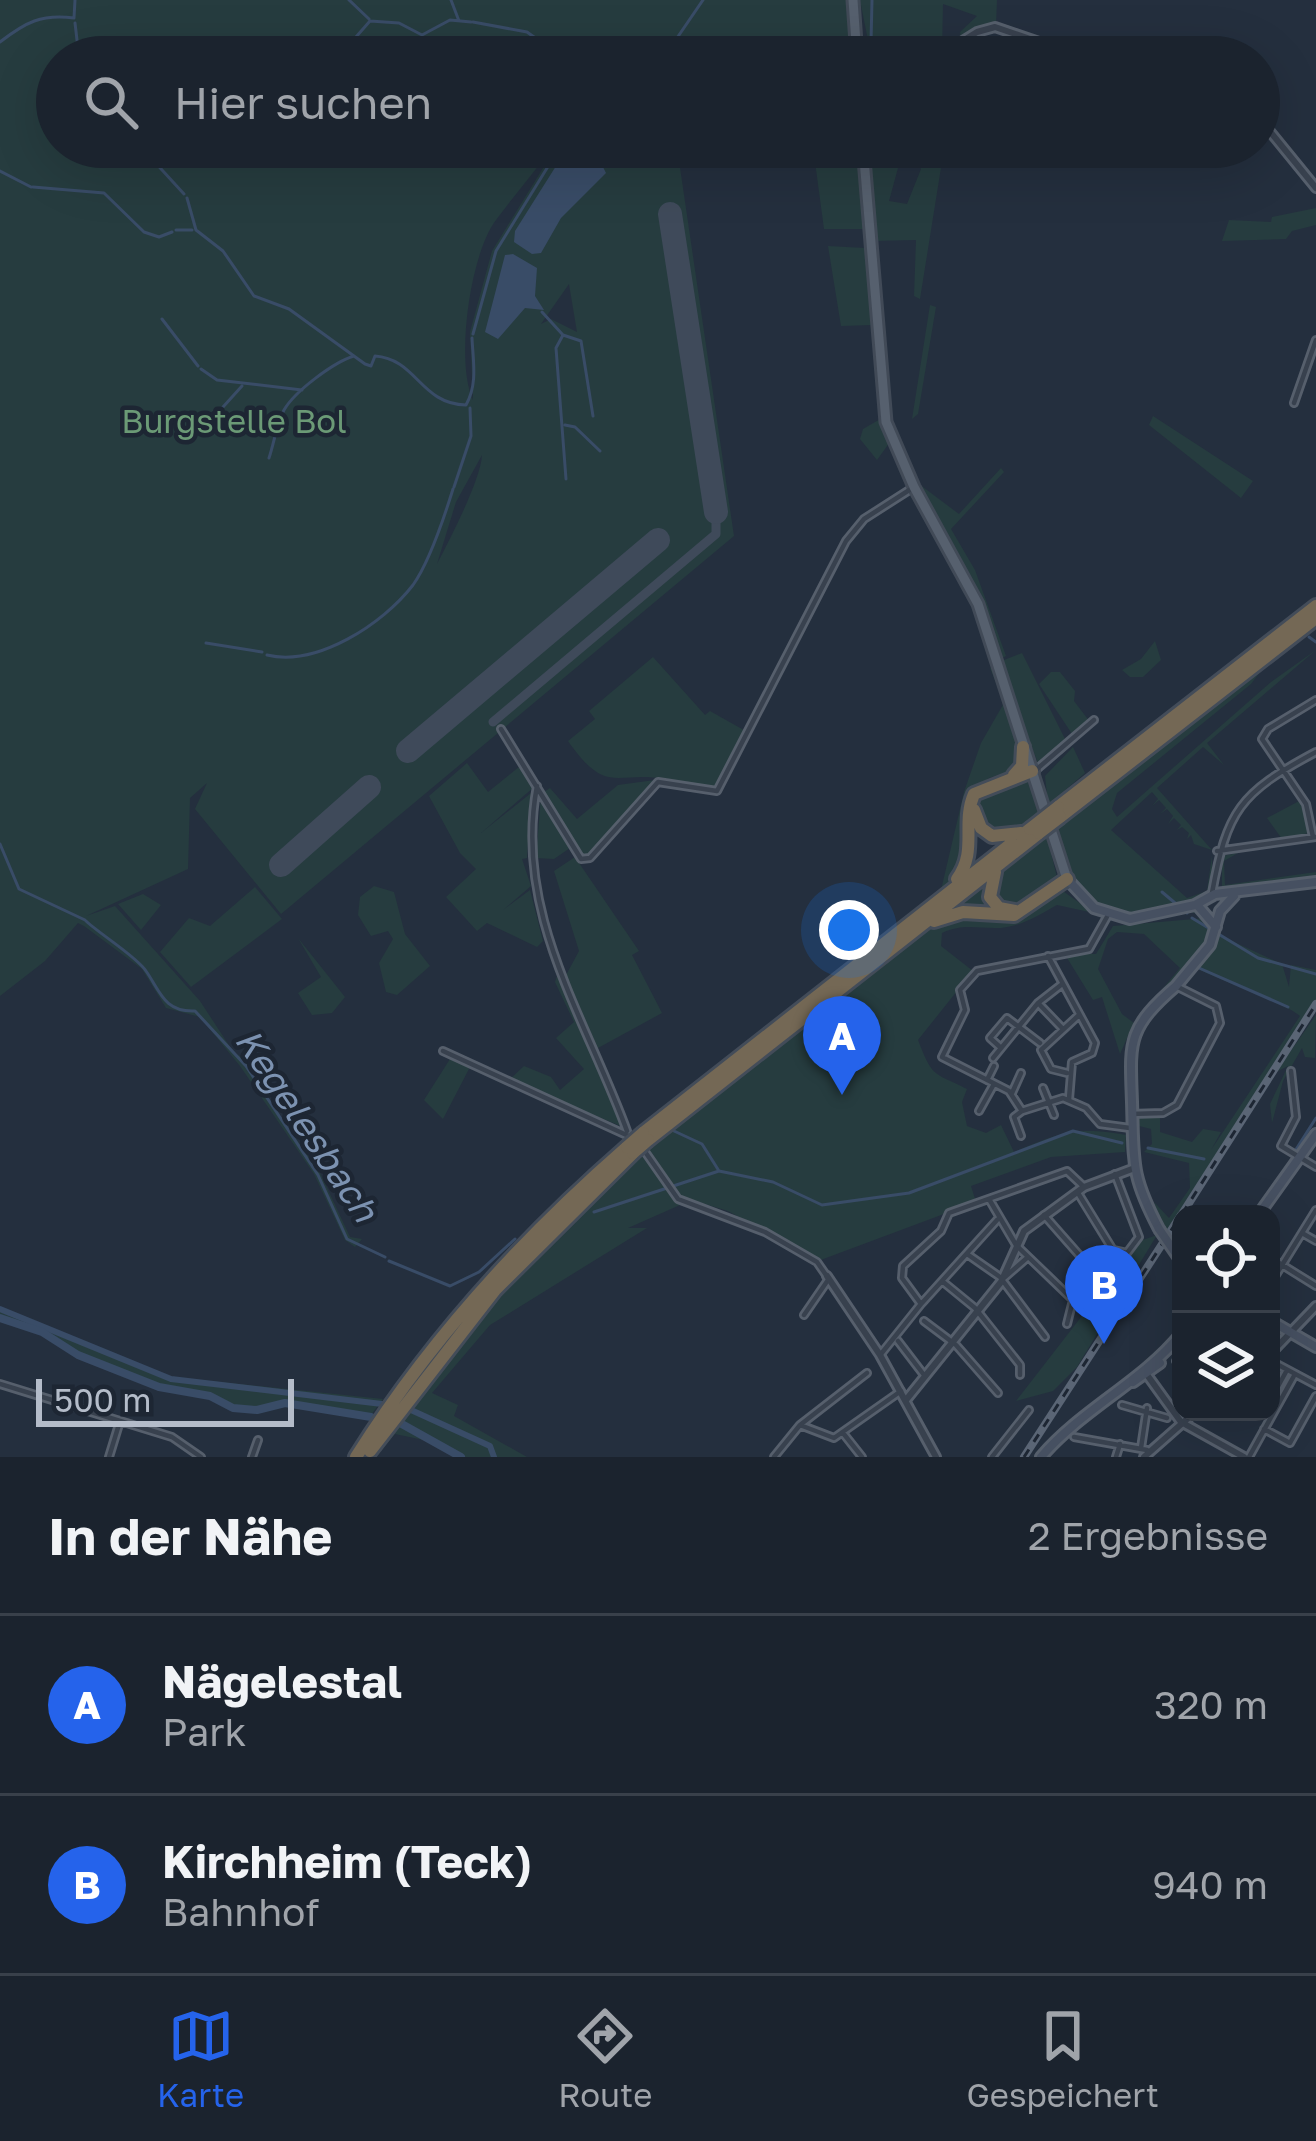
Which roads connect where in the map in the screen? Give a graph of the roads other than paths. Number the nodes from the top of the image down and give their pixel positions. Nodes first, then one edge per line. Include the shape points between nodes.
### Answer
1 (853, 0) edge
2 (855, 36) edge
3 (971, 36) edge
4 (1020, 36) edge
5 (1280, 145) edge
6 (864, 168) edge
7 (1316, 188) edge
8 (1316, 340) edge
9 (1294, 403) dead end
10 (914, 487) junction
11 (1316, 606) edge
12 (1316, 618) edge
13 (1316, 700) edge
14 (1094, 721) dead end
15 (501, 729) dead end
16 (1023, 747) junction
17 (1316, 752) edge
18 (1037, 769) junction
19 (1284, 772) junction
20 (1013, 776) junction
21 (988, 784) junction
22 (537, 786) junction
23 (1316, 801) edge
24 (1306, 804) junction
25 (1059, 812) junction
26 (1035, 831) junction
27 (1314, 837) edge
28 (1217, 851) junction
29 (1006, 859) junction
30 (1060, 863) joint
31 (1061, 882) junction
32 (1316, 882) edge
33 (946, 894) junction
34 (1210, 903) junction
35 (1028, 907) junction
36 (1094, 908) junction
37 (1108, 915) junction
38 (922, 924) junction
39 (1217, 928) junction
40 (1099, 930) junction
41 (1048, 955) junction
42 (1178, 983) junction
43 (1061, 986) junction
44 (1038, 1003) junction
45 (1079, 1015) junction
46 (1017, 1025) junction
47 (1062, 1028) junction
48 (1042, 1045) junction
49 (1000, 1047) junction
50 (443, 1051) dead end
51 (1291, 1071) dead end
52 (1022, 1072) dead end
53 (1068, 1074) junction
54 (991, 1082) junction
55 (1043, 1088) dead end
56 (1012, 1093) junction
57 (1047, 1100) junction
58 (1069, 1100) junction
59 (1132, 1109) junction
60 (979, 1111) dead end
61 (1022, 1111) junction
62 (1054, 1115) dead end
63 (1130, 1128) junction
64 (627, 1131) junction
65 (1316, 1134) edge
66 (1022, 1136) dead end
67 (645, 1137) junction
68 (630, 1150) junction
69 (1298, 1157) junction
70 (1316, 1167) edge
71 (1132, 1169) junction
72 (1115, 1174) junction
73 (1080, 1190) junction
74 (989, 1199) junction
75 (1264, 1205) edge
76 (1316, 1210) edge
77 (1044, 1215) junction
78 (997, 1220) junction
79 (1303, 1233) junction
80 (1316, 1241) edge
81 (1016, 1245) junction
82 (1172, 1247) edge
83 (967, 1254) junction
84 (1028, 1257) junction
85 (1280, 1263) edge
86 (1283, 1265) junction
87 (1280, 1270) edge
88 (1095, 1273) dead end
89 (827, 1278) junction
90 (1002, 1280) junction
91 (942, 1281) junction
92 (1316, 1286) edge
93 (922, 1303) dead end
94 (1316, 1306) edge
95 (977, 1312) junction
96 (804, 1315) dead end
97 (924, 1322) dead end
98 (1067, 1324) dead end
99 (1280, 1326) edge
100 (1291, 1333) junction
101 (1045, 1336) dead end
102 (898, 1341) dead end
103 (952, 1343) junction
104 (1172, 1345) edge
105 (1280, 1346) edge
106 (1316, 1347) edge
107 (880, 1355) junction
108 (1280, 1364) edge
109 (1287, 1370) junction
110 (1144, 1371) junction
111 (867, 1373) dead end
112 (1294, 1374) junction
113 (1020, 1375) dead end
114 (926, 1377) junction
115 (1280, 1383) edge
116 (0, 1384) edge
117 (1316, 1385) edge
118 (901, 1391) junction
119 (998, 1393) dead end
120 (1316, 1396) edge
121 (1280, 1397) edge
122 (906, 1400) junction
123 (1122, 1405) dead end
124 (1147, 1408) junction
125 (1029, 1410) dead end
126 (1167, 1418) dead end
127 (120, 1421) junction
128 (1267, 1421) edge
129 (1181, 1422) junction
130 (800, 1425) junction
131 (1264, 1429) junction
132 (843, 1433) junction
133 (1074, 1437) dead end
134 (257, 1440) dead end
135 (1120, 1444) junction
136 (1144, 1451) edge
137 (778, 1456) edge
138 (109, 1457) edge
139 (202, 1457) edge
140 (252, 1457) edge
141 (356, 1457) edge
142 (366, 1457) edge
143 (862, 1457) edge
144 (936, 1457) edge
145 (992, 1457) edge
146 (1044, 1457) edge
147 (1116, 1457) edge
148 (1246, 1457) edge

1 - 2 main road
3 - 4 street via 994,27
5 - 7 street
6 - 10 main road via 880,391
8 - 9 street
10 - 16 main road via 979,604
10 - 22 street via 864,519 846,541 722,788 658,782 584,859
11 - 25 highway
12 - 25 highway
13 - 19 street via 1263,734
14 - 18 street
15 - 22 street
16 - 18 main road
16 - 20 highway
17 - 19 street
18 - 20 highway
18 - 30 main road
19 - 24 street
19 - 28 street via 1238,808
20 - 21 highway
21 - 26 highway via 974,807 981,828 1002,838
21 - 33 highway via 971,800 968,861
22 - 64 street via 531,862 542,926
23 - 24 street
24 - 27 street
25 - 26 highway, bridge
26 - 29 highway
26 - 33 highway
27 - 28 street
28 - 34 street
29 - 35 highway via 989,894 1001,909
29 - 38 highway
30 - 31 highway
31 - 35 highway
31 - 36 main road
32 - 34 main road
33 - 67 highway
34 - 37 main road via 1130,919
34 - 39 main road
34 - 39 main road
35 - 38 highway via 1005,917 951,914
36 - 37 main road
36 - 40 street
37 - 40 street
38 - 67 highway
39 - 42 main road
40 - 41 street via 1089,949
41 - 43 street
41 - 54 street via 976,971 960,992 965,1010 942,1057
42 - 59 main road via 1129,1049
42 - 59 street via 1219,1009 1220,1023 1180,1101 1167,1112
43 - 44 street
43 - 45 street
44 - 46 street
44 - 47 street
45 - 47 street
45 - 53 street via 1095,1043
46 - 48 street
46 - 49 street
46 - 49 street via 1004,1018 990,1038
47 - 48 street
48 - 53 street via 1051,1069
49 - 54 street
50 - 64 street
51 - 69 street via 1296,1118 1281,1146
52 - 56 street
53 - 58 street
54 - 56 street
54 - 60 street
55 - 57 street
56 - 61 street
57 - 58 street
57 - 61 street
57 - 62 street
58 - 63 street via 1100,1124
59 - 63 main road
61 - 66 street via 1014,1117
63 - 71 main road
64 - 89 street via 686,1204 765,1232 817,1262
65 - 69 main road
67 - 68 highway, bridge
68 - 141 highway via 506,1264
68 - 142 highway via 495,1290
69 - 70 street
69 - 75 main road
71 - 72 street
71 - 82 main road, bridge
72 - 73 street
72 - 73 street via 1139,1237 1131,1250 1113,1250
73 - 74 street via 1066,1171
73 - 77 street
74 - 78 street
74 - 107 street via 949,1213 903,1266 902,1278 921,1304
76 - 79 street
77 - 81 street
77 - 88 street
78 - 81 street
78 - 83 street
79 - 80 street
79 - 86 street
81 - 84 street
81 - 90 street
83 - 90 street
83 - 91 street
84 - 90 street
84 - 98 street via 1073,1300
85 - 86 street
86 - 87 street
86 - 92 street
89 - 96 street
89 - 107 street
90 - 95 street
90 - 101 street
91 - 93 street
91 - 95 street
94 - 100 street
95 - 103 street
95 - 113 street
97 - 103 street
99 - 100 main road
100 - 105 street
100 - 106 main road
102 - 114 street
103 - 114 street
103 - 119 street
104 - 110 main road
107 - 118 street
108 - 109 street
109 - 112 street
109 - 115 street
110 - 129 street
110 - 146 main road
111 - 130 street
112 - 117 street
112 - 121 street
114 - 122 street
116 - 127 street
118 - 122 street
118 - 132 street
120 - 131 street via 1290,1443
122 - 144 street
123 - 124 street
124 - 126 street
124 - 136 street
125 - 145 street
127 - 138 street
127 - 139 street
128 - 131 street
129 - 136 street
129 - 148 street
130 - 132 street via 828,1438
130 - 137 street
131 - 148 street
132 - 143 street
133 - 135 street
134 - 140 street
135 - 136 street
135 - 147 street

